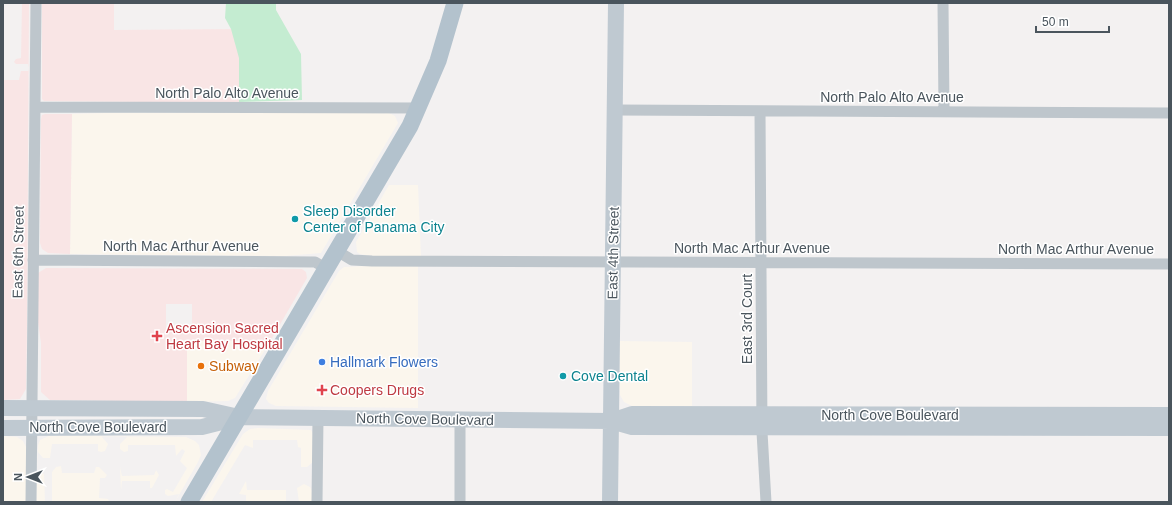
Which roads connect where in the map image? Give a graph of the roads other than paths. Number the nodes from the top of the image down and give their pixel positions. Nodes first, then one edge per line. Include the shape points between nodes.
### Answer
1 (36, 3) edge
2 (455, 3) edge
3 (616, 3) edge
4 (943, 3) edge
5 (34, 107) junction
6 (419, 108) junction
7 (615, 110) junction
8 (760, 111) junction
9 (944, 112) junction
10 (1169, 113) edge
11 (337, 251) junction
12 (33, 260) junction
13 (612, 262) junction
14 (762, 264) junction
15 (1169, 264) edge
16 (327, 269) junction
17 (3, 408) edge
18 (32, 408) junction
19 (1169, 415) edge
20 (239, 417) junction
21 (318, 418) junction
22 (460, 419) junction
23 (611, 421) junction
24 (762, 421) junction
25 (1028, 421) junction
26 (3, 428) edge
27 (32, 428) junction
28 (1169, 428) edge
29 (31, 502) edge
30 (189, 502) edge
31 (317, 502) edge
32 (460, 502) edge
33 (610, 502) edge
34 (766, 502) edge

1 - 5 street, East 6th Street
2 - 6 main road via 442,51
3 - 7 street, East 4th Street
4 - 9 street
5 - 6 street, North Palo Alto Avenue
5 - 12 street, East 6th Street
6 - 11 main road
7 - 8 street, North Palo Alto Avenue
7 - 13 street, East 4th Street
8 - 9 street, North Palo Alto Avenue
8 - 14 street, East 3rd Court
9 - 10 street, North Palo Alto Avenue
11 - 13 street, North Mac Arthur Avenue via 352,260 372,261
11 - 16 main road
12 - 16 street, North Mac Arthur Avenue via 315,262
12 - 18 street, East 6th Street
13 - 14 street, North Mac Arthur Avenue
13 - 23 street, East 4th Street
14 - 15 street, North Mac Arthur Avenue
14 - 24 street, East 3rd Court
16 - 20 main road
17 - 18 street, North Cove Boulevard
18 - 20 street, North Cove Boulevard via 204,409
18 - 27 street, East 6th Street
19 - 25 street, North Cove Boulevard
20 - 21 street, North Cove Boulevard
20 - 27 street, North Cove Boulevard via 202,428
20 - 30 main road
21 - 22 street, North Cove Boulevard
21 - 31 street
22 - 23 street, North Cove Boulevard
22 - 32 street
23 - 24 street, North Cove Boulevard via 632,427
23 - 33 street, East 4th Street
24 - 25 street, North Cove Boulevard
24 - 34 street, East 3rd Court
25 - 28 street, North Cove Boulevard
26 - 27 street, North Cove Boulevard
27 - 29 street, East 6th Street

